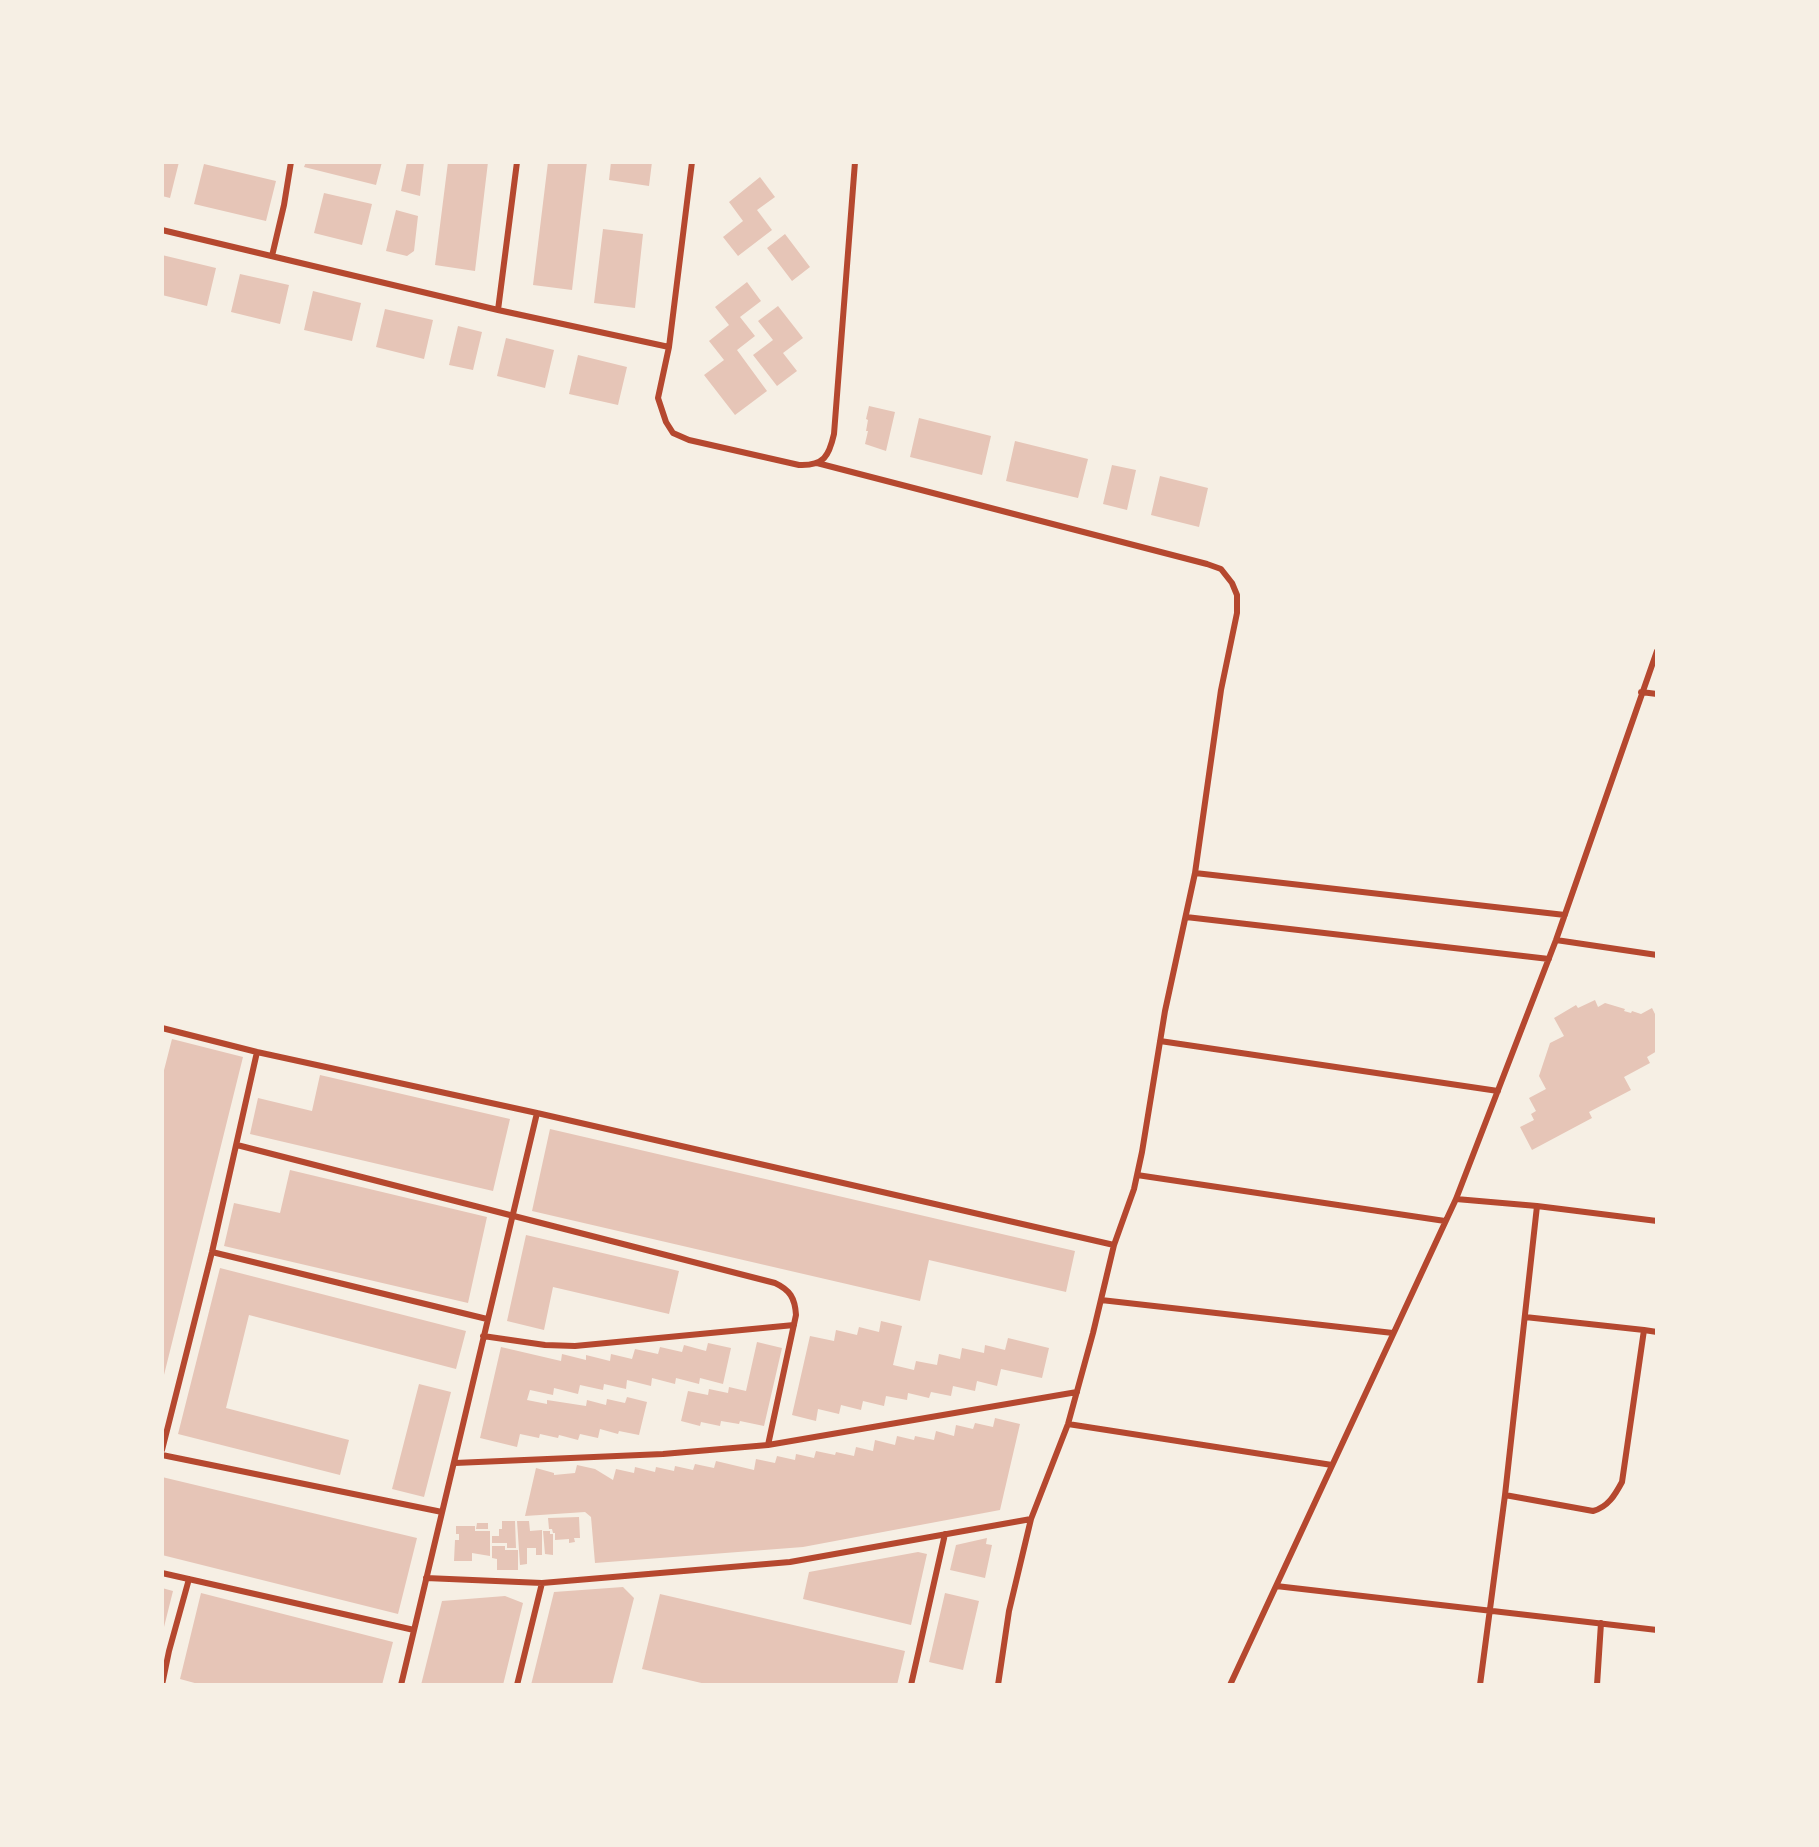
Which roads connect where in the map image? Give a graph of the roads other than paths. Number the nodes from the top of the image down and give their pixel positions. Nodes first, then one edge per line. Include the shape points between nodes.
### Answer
1 (291, 162) edge
2 (517, 162) edge
3 (692, 162) edge
4 (855, 162) edge
5 (162, 230) edge
6 (272, 256) junction
7 (498, 310) junction
8 (669, 347) junction
9 (817, 463) junction
10 (1657, 651) edge
11 (1641, 692) junction
12 (1657, 694) edge
13 (1195, 873) junction
14 (1565, 915) junction
15 (1186, 917) junction
16 (1556, 940) junction
17 (1657, 955) edge
18 (1549, 959) junction
19 (162, 1028) edge
20 (1160, 1041) junction
21 (256, 1052) junction
22 (1498, 1091) junction
23 (537, 1113) junction
24 (237, 1145) junction
25 (1137, 1175) junction
26 (1456, 1199) junction
27 (1537, 1206) junction
28 (513, 1215) junction
29 (1445, 1221) junction
30 (1657, 1221) edge
31 (1114, 1245) junction
32 (212, 1252) junction
33 (1101, 1300) junction
34 (1525, 1317) junction
35 (487, 1319) junction
36 (794, 1325) junction
37 (1644, 1330) junction
38 (1657, 1332) edge
39 (1393, 1334) junction
40 (483, 1336) junction
41 (1077, 1392) junction
42 (1068, 1424) junction
43 (768, 1445) junction
44 (162, 1450) edge
45 (162, 1455) edge
46 (455, 1463) junction
47 (1332, 1466) junction
48 (1505, 1495) junction
49 (442, 1512) junction
50 (1031, 1519) junction
51 (945, 1534) junction
52 (162, 1573) edge
53 (426, 1578) junction
54 (189, 1579) junction
55 (542, 1582) junction
56 (1276, 1586) junction
57 (1491, 1611) junction
58 (1601, 1623) junction
59 (414, 1630) junction
60 (1657, 1630) edge
61 (165, 1650) edge
62 (162, 1685) edge
63 (401, 1685) edge
64 (518, 1685) edge
65 (910, 1685) edge
66 (998, 1685) edge
67 (1230, 1685) edge
68 (1480, 1685) edge
69 (1597, 1685) edge

1 - 6 street
2 - 7 street
3 - 8 street
4 - 9 street via 834,434 827,454
5 - 6 street
6 - 7 street
7 - 8 street
8 - 9 street via 658,398 674,433 689,440 799,465
9 - 13 street via 1221,569 1237,595 1237,613 1221,690
10 - 11 street
11 - 12 street
11 - 14 street
13 - 14 street
13 - 15 street
14 - 16 street
15 - 18 street
15 - 20 street
16 - 17 street
16 - 18 street
18 - 22 street
19 - 21 street
20 - 22 street
20 - 25 street
21 - 23 street
21 - 24 street
22 - 26 street
23 - 28 street
23 - 31 street
24 - 28 street
24 - 32 street
25 - 29 street
25 - 31 street
26 - 27 street
26 - 29 street
27 - 30 street
27 - 34 street
28 - 35 street
28 - 36 street via 775,1283 788,1289 793,1297
29 - 39 street
31 - 33 street
32 - 35 street
32 - 44 street
33 - 39 street
33 - 41 street
34 - 37 street
34 - 48 street
35 - 40 street
36 - 40 street via 575,1346
36 - 43 street
37 - 38 street
37 - 48 street via 1622,1482 1614,1497 1593,1511
39 - 47 street
40 - 46 street
41 - 42 street
41 - 43 street
42 - 47 street
42 - 50 street
43 - 46 street
45 - 49 street
46 - 49 street
47 - 56 street
48 - 57 street
49 - 53 street
50 - 51 street
50 - 66 street via 1009,1611
51 - 55 street via 790,1562
51 - 65 street
52 - 54 street
53 - 55 street
53 - 59 street
54 - 59 street
54 - 61 street
55 - 64 street
56 - 57 street
56 - 67 street
57 - 58 street
57 - 68 street
58 - 60 street
58 - 69 street
59 - 63 street
61 - 62 street

